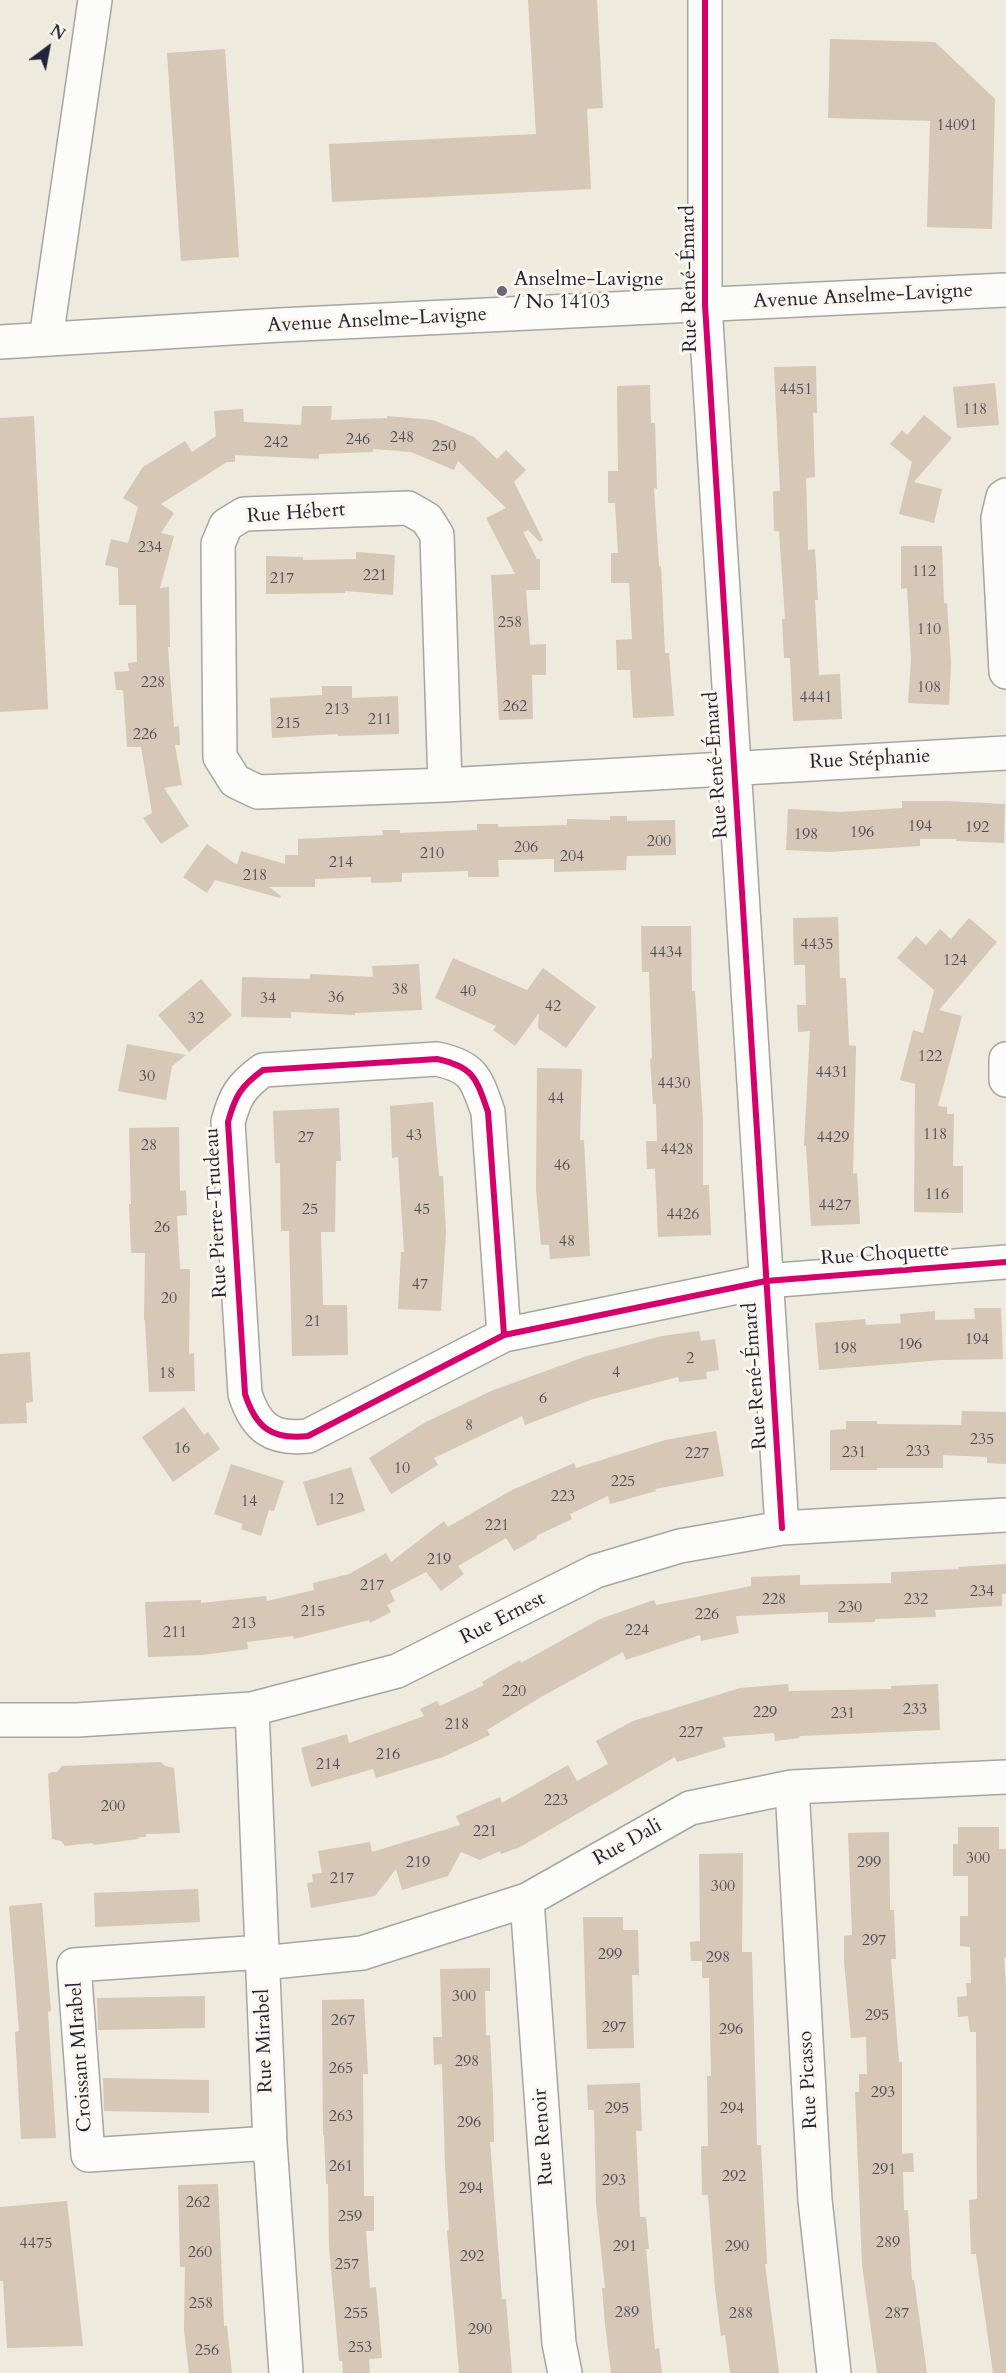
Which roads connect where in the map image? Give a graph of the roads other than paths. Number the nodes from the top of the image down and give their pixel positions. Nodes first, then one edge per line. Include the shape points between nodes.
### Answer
1 (95, 0) edge
2 (705, 0) edge
3 (1006, 290) edge
4 (705, 305) junction
5 (46, 339) junction
6 (0, 342) edge
7 (1006, 495) edge
8 (1006, 672) edge
9 (1006, 753) edge
10 (734, 768) junction
11 (445, 785) junction
12 (1006, 1059) edge
13 (1006, 1080) edge
14 (1006, 1262) edge
15 (766, 1281) junction
16 (504, 1335) junction
17 (1006, 1515) edge
18 (782, 1528) junction
19 (252, 1709) junction
20 (0, 1719) edge
21 (1006, 1776) edge
22 (792, 1787) junction
23 (527, 1900) junction
24 (262, 1958) junction
25 (270, 2143) junction
26 (286, 2373) edge
27 (565, 2373) edge
28 (834, 2373) edge

1 - 5 street
2 - 4 street, Rue René-Émard
3 - 4 street, Avenue Anselme-Lavigne
4 - 5 street, Avenue Anselme-Lavigne
4 - 10 street, Rue René-Émard
5 - 6 street, Avenue Anselme-Lavigne
7 - 8 street via 998,518
9 - 10 street, Rue Stéphanie
10 - 11 street, Rue Hébert
10 - 15 street, Rue René-Émard
11 - 11 street, Rue Hébert via 258,792 235,781 220,757 218,544 225,525 244,514 397,508 408,508 427,519 437,535
12 - 13 street
14 - 15 street, Rue Choquette
15 - 16 street, Rue Pierre-Trudeau
15 - 18 street, Rue René-Émard
16 - 16 street, Rue Pierre-Trudeau via 308,1436 286,1438 267,1429 251,1413 241,1355 228,1122 233,1102 245,1083 263,1070 437,1059 458,1064 477,1081 488,1112
17 - 18 street, Rue Ernest
18 - 19 street, Rue Ernest via 680,1546 596,1571 397,1671
19 - 20 street, Rue Ernest via 77,1719
19 - 24 street, Rue Mirabel
21 - 22 street, Rue Dali
22 - 23 street, Rue Dali via 690,1808
22 - 28 street, Rue Picasso via 815,2200
23 - 24 street, Rue Dali via 362,1953
23 - 27 street, Rue Renoir via 559,2343
24 - 25 street, Rue Mirabel
24 - 25 street, Croissant MIrabel via 74,1965 88,2155
25 - 26 street, Rue Mirabel

